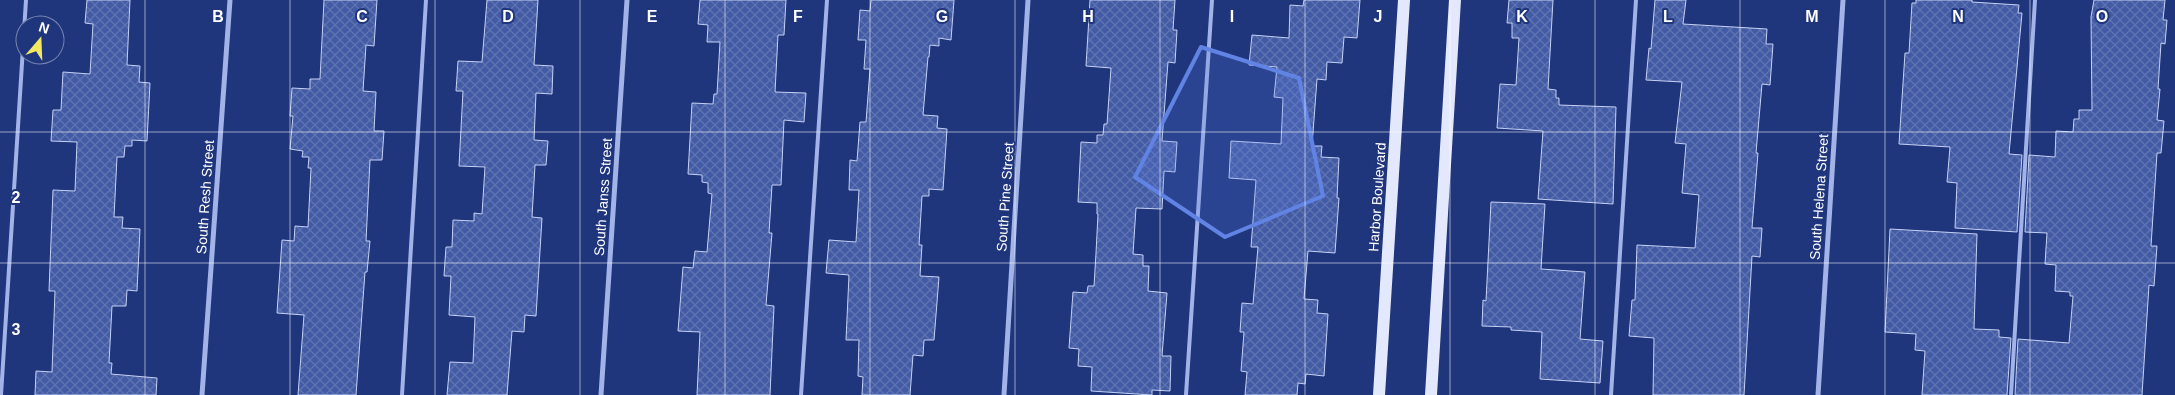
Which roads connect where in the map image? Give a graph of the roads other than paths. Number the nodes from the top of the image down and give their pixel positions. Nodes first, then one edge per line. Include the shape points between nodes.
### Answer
1 (26, 0) edge
2 (230, 0) edge
3 (426, 0) edge
4 (627, 0) edge
5 (828, 0) edge
6 (1028, 0) edge
7 (1212, 0) edge
8 (1404, 0) edge
9 (1455, 0) edge
10 (1636, 0) edge
11 (1843, 0) edge
12 (2035, 0) edge
13 (1, 395) edge
14 (202, 395) edge
15 (402, 395) edge
16 (601, 395) edge
17 (801, 395) edge
18 (1004, 395) edge
19 (1186, 395) edge
20 (1379, 395) edge
21 (1431, 395) edge
22 (1611, 395) edge
23 (1818, 395) edge
24 (2011, 395) edge

1 - 13 lane
2 - 14 street, South Resh Street
3 - 15 lane
4 - 16 street, South Janss Street
5 - 17 lane
6 - 18 street, South Pine Street
7 - 19 lane
8 - 20 main road, Harbor Boulevard
9 - 21 main road
10 - 22 lane
11 - 23 street, South Helena Street
12 - 24 lane

